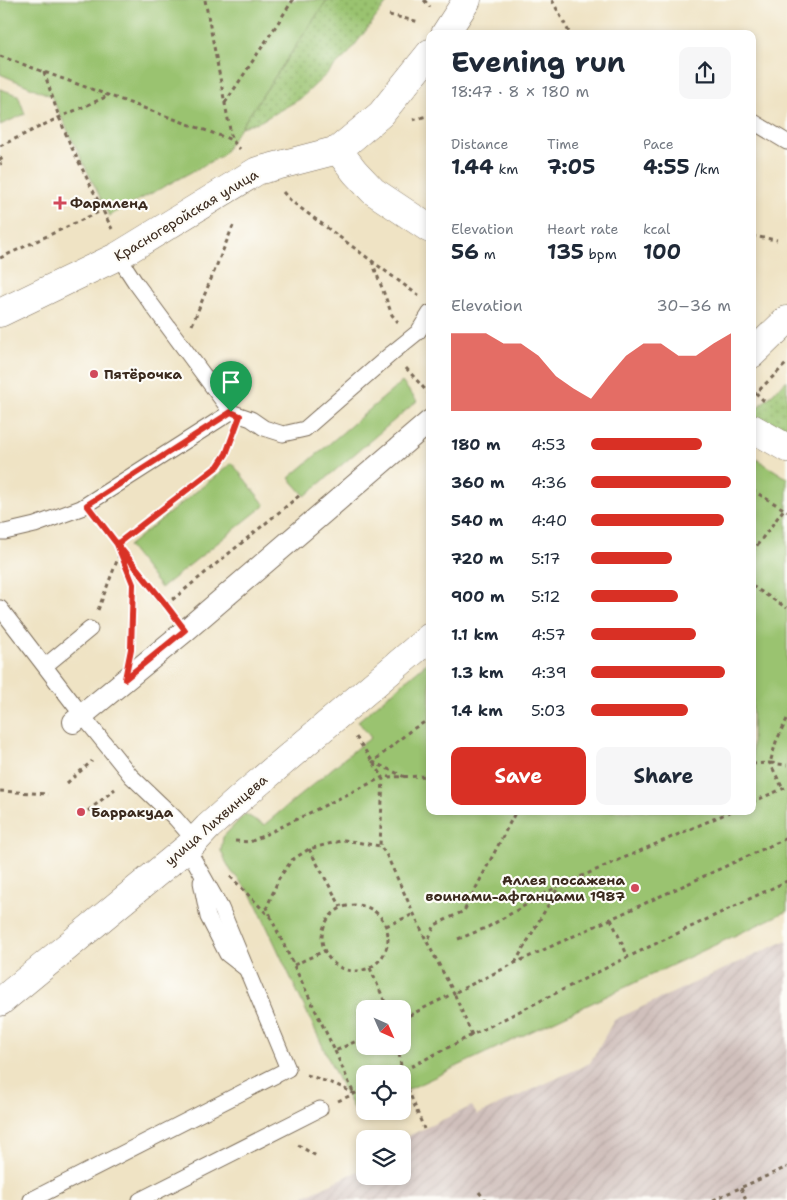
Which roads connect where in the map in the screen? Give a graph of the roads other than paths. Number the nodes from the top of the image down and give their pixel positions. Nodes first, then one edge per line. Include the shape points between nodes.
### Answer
1 (467, 0) edge
2 (451, 30) edge
3 (426, 58) edge
4 (756, 123) edge
5 (787, 142) edge
6 (338, 150) junction
7 (426, 225) edge
8 (117, 246) junction
9 (0, 314) edge
10 (426, 319) edge
11 (787, 320) edge
12 (756, 350) edge
13 (236, 414) junction
14 (426, 424) edge
15 (756, 430) edge
16 (787, 448) edge
17 (0, 532) edge
18 (0, 608) edge
19 (90, 629) road end
20 (426, 641) edge
21 (45, 666) junction
22 (78, 718) junction
23 (192, 853) junction
24 (0, 1002) edge
25 (320, 1109) dead end
26 (31, 1200) edge
27 (140, 1200) edge

1 - 2 street
3 - 6 street, Красногеройская улица via 381,114
4 - 5 lane
6 - 7 street via 373,191
6 - 8 street, Красногеройская улица via 257,171
8 - 9 street, Красногеройская улица
8 - 13 lane via 135,282
10 - 13 lane via 418,332 305,429 283,434
11 - 12 street
13 - 17 lane via 87,505 35,525
14 - 22 street
15 - 16 street
18 - 21 lane
19 - 21 lane
20 - 23 street, улица Лихвинцева via 215,820
21 - 22 lane
22 - 23 lane via 175,818
23 - 24 street, улица Лихвинцева
23 - 26 lane via 221,908 232,951 246,969 288,1068
25 - 27 lane

